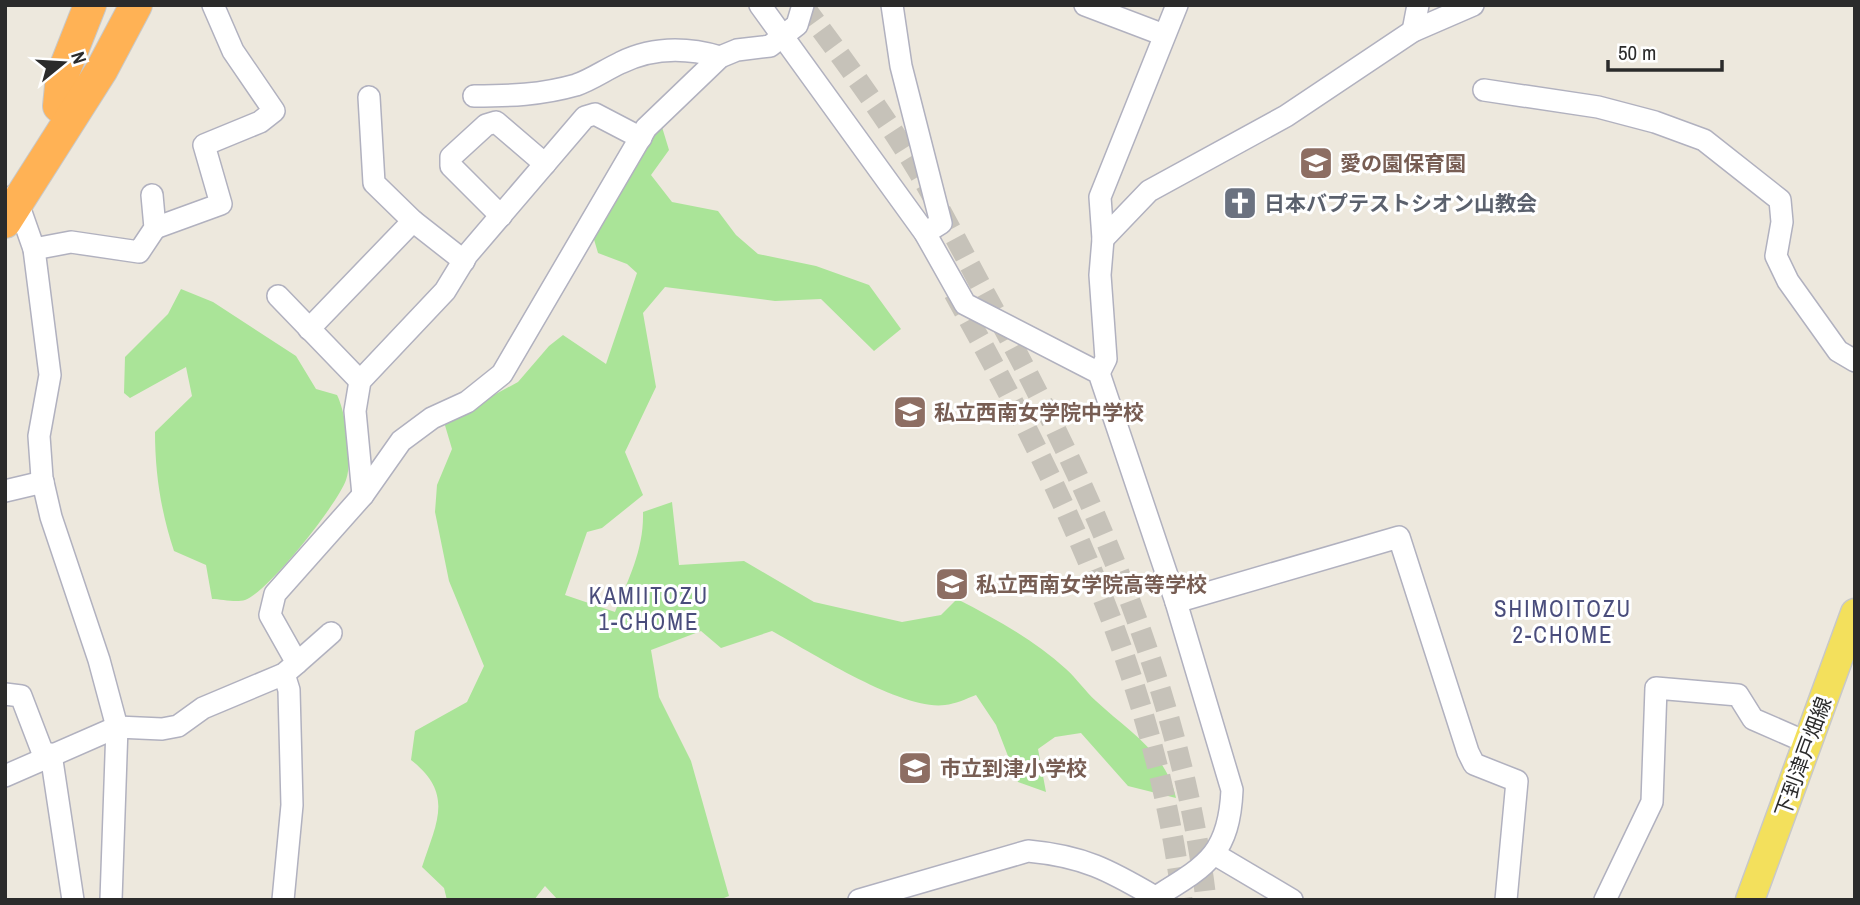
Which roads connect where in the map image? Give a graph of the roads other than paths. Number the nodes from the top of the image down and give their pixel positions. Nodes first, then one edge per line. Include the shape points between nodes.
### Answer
1 (90, 5) edge
2 (116, 5) edge
3 (136, 5) edge
4 (213, 5) edge
5 (760, 5) edge
6 (803, 5) edge
7 (892, 5) edge
8 (1085, 5) edge
9 (1177, 5) edge
10 (1418, 5) edge
11 (1473, 5) edge
12 (1413, 31) junction
13 (784, 35) junction
14 (1164, 35) junction
15 (720, 57) junction
16 (1484, 90) dead end
17 (474, 96) dead end
18 (369, 97) dead end
19 (59, 106) junction
20 (641, 138) junction
21 (545, 164) junction
22 (152, 195) dead end
23 (10, 202) edge
24 (500, 216) junction
25 (413, 221) junction
26 (155, 228) junction
27 (925, 233) junction
28 (1103, 239) junction
29 (34, 249) junction
30 (464, 261) junction
31 (278, 296) dead end
32 (309, 328) junction
33 (1855, 361) edge
34 (1099, 373) junction
35 (360, 381) junction
36 (43, 482) junction
37 (5, 491) edge
38 (363, 495) junction
39 (1176, 602) junction
40 (1854, 619) edge
41 (331, 632) dead end
42 (290, 668) junction
43 (5, 694) edge
44 (117, 727) junction
45 (1808, 743) junction
46 (48, 755) junction
47 (5, 776) edge
48 (1216, 855) junction
49 (1153, 898) edge
50 (73, 900) edge
51 (111, 900) edge
52 (283, 900) edge
53 (859, 900) edge
54 (1292, 900) edge
55 (1506, 900) edge
56 (1605, 900) edge
57 (1750, 900) edge

1 - 19 highway via 62,76
2 - 19 highway
3 - 23 highway via 101,71
4 - 26 street via 233,51 274,111 260,122 204,145 221,204
5 - 13 street
6 - 13 street via 797,25
7 - 27 street via 901,66 942,223
8 - 14 street
9 - 14 street
10 - 12 street
11 - 12 street
12 - 28 street via 1286,116 1149,191
13 - 15 street via 770,46
13 - 27 street
14 - 28 street via 1100,197
15 - 17 street via 671,48 623,61 579,84 525,96
15 - 20 street
16 - 33 street via 1598,107 1704,140 1780,200 1782,222 1776,256 1788,281 1838,351
18 - 25 street via 374,183
19 - 23 highway
20 - 21 street via 595,114 585,117
20 - 38 street via 502,374 467,402 432,418 401,441
21 - 24 street
21 - 24 street via 496,122 485,125 451,157 452,166
22 - 26 street
23 - 29 street
24 - 30 street
25 - 30 street
25 - 32 street
26 - 29 street via 139,252 71,242
27 - 34 street via 965,304
28 - 34 street via 1100,275 1106,359
29 - 36 street via 50,375 39,436
30 - 35 street via 445,291
31 - 32 street
32 - 35 street
34 - 39 street
35 - 38 street via 355,411
36 - 37 street
36 - 44 street
38 - 42 street via 275,594 270,615
39 - 48 street via 1233,790 1231,813
39 - 55 street via 1399,537 1468,752 1475,764 1517,781
40 - 45 main road, 下到津戸畑線
41 - 42 street
42 - 44 street via 203,708 178,726
42 - 52 street via 292,805
43 - 46 street via 21,695
44 - 46 street
44 - 51 street
45 - 56 street via 1753,719 1738,695 1656,688 1652,802
45 - 57 main road, 下到津戸畑線
46 - 47 street
46 - 50 street
48 - 49 street
48 - 54 street
49 - 53 street via 1105,867 1028,851

